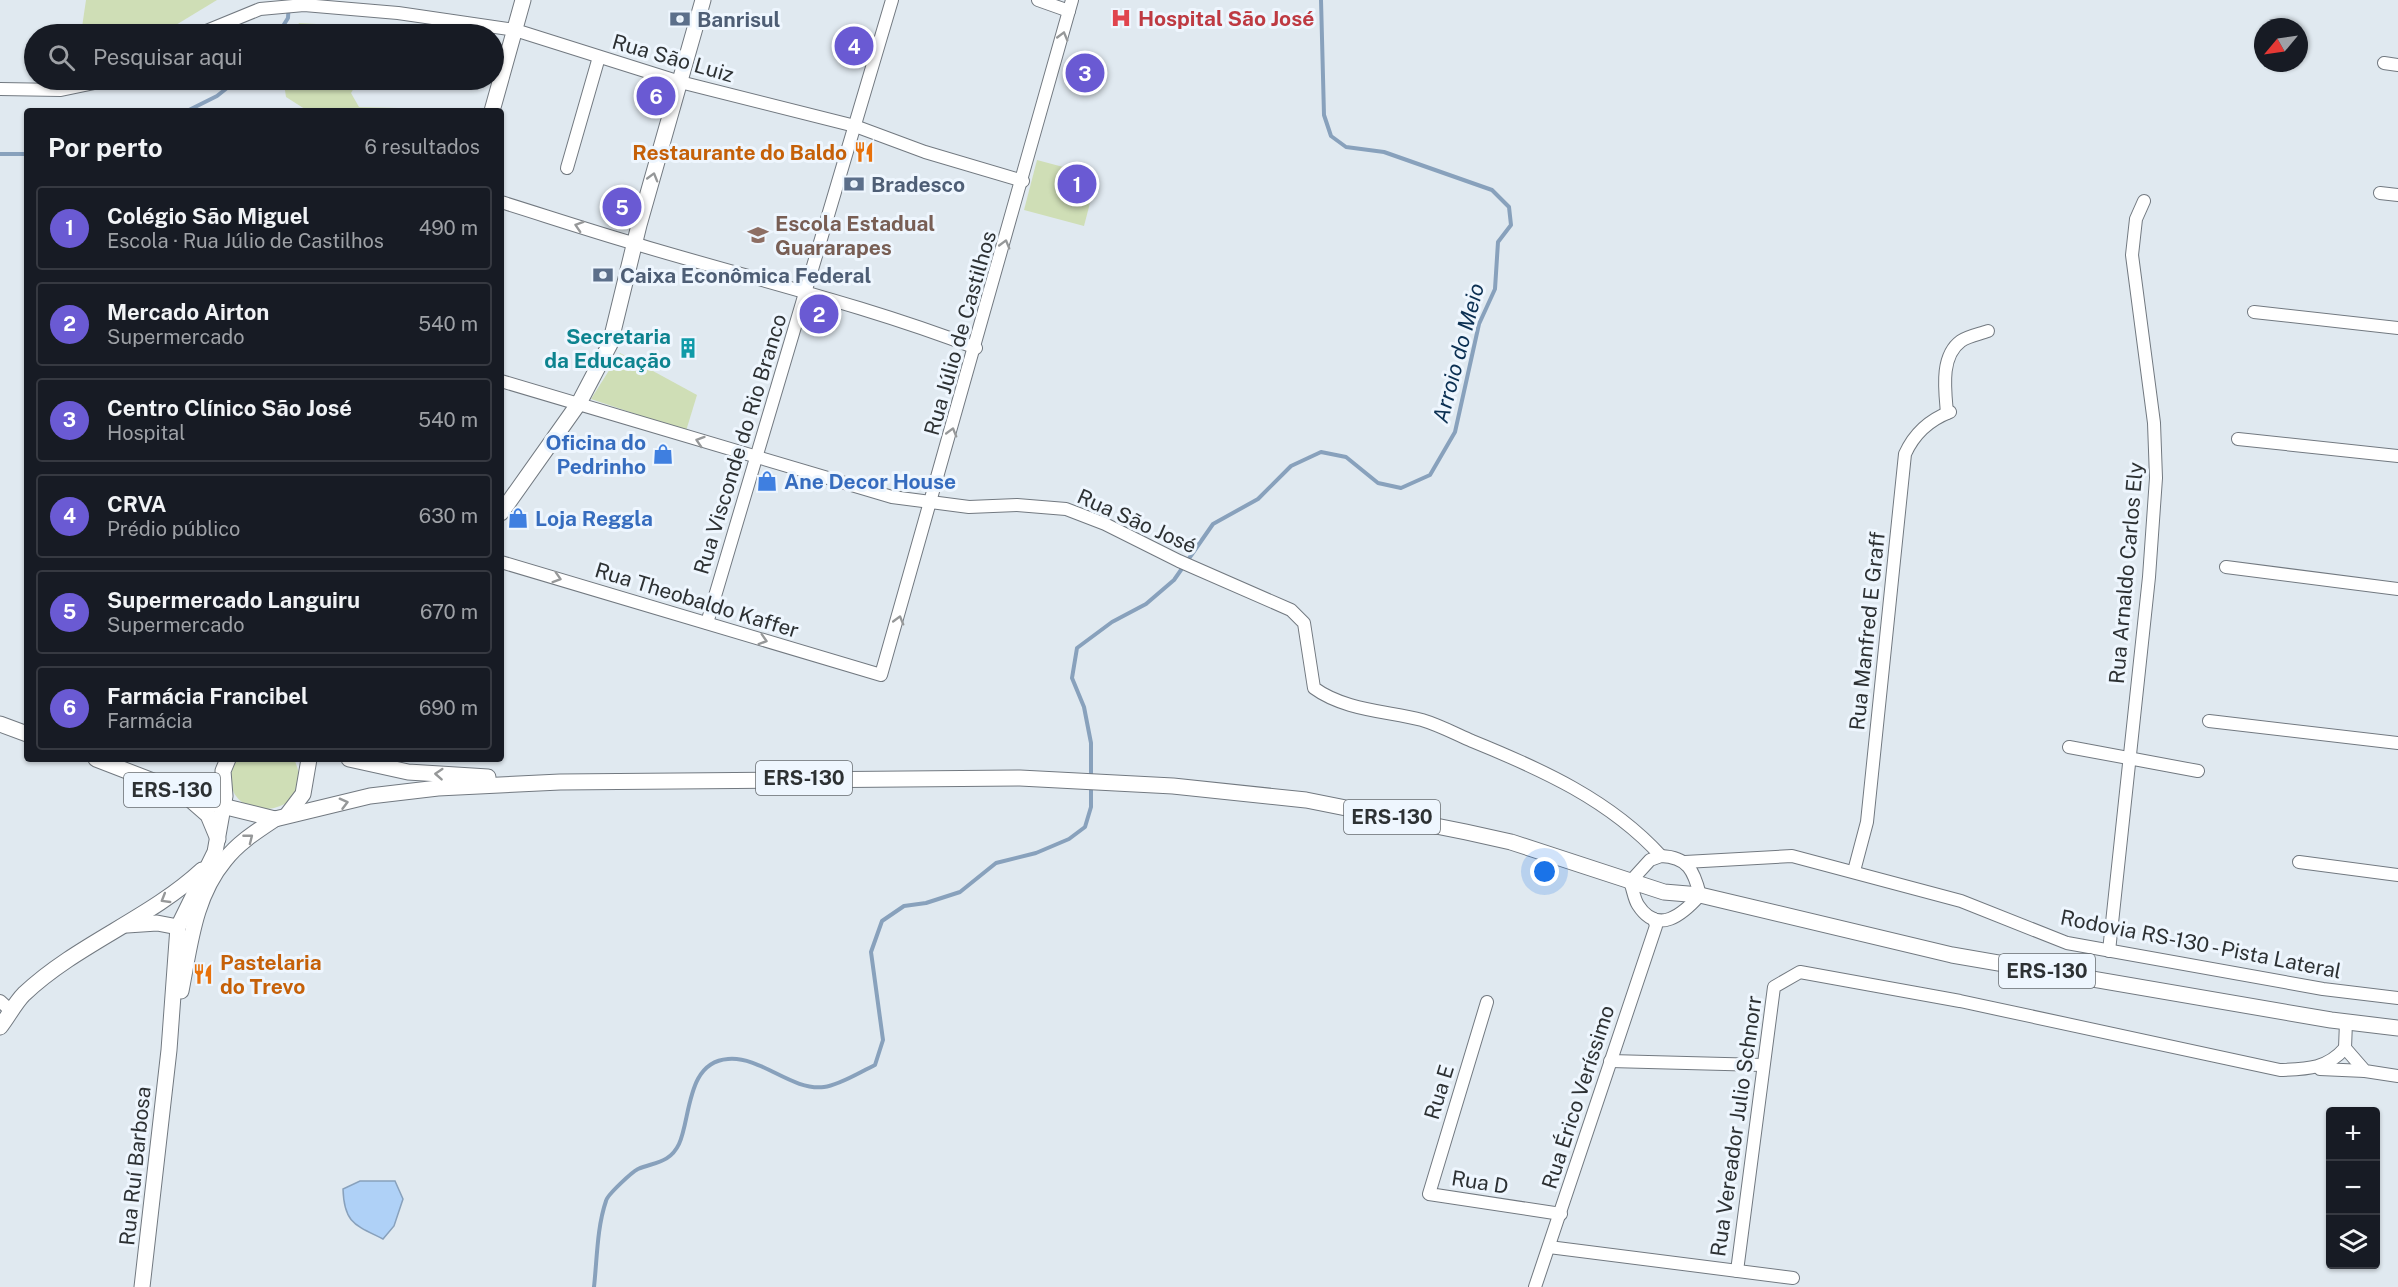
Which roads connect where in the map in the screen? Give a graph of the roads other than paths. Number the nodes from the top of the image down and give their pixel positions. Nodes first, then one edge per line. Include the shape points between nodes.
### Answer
1 (523, 0) edge
2 (703, 0) edge
3 (892, 0) edge
4 (1038, 0) edge
5 (1071, 5) edge
6 (223, 24) edge
7 (470, 24) edge
8 (504, 29) edge
9 (514, 30) junction
10 (599, 57) junction
11 (2384, 63) dead end
12 (2398, 65) edge
13 (504, 67) edge
14 (680, 82) junction
15 (0, 89) edge
16 (24, 89) edge
17 (498, 90) edge
18 (493, 108) edge
19 (855, 126) junction
20 (567, 168) dead end
21 (1023, 181) junction
22 (2380, 193) dead end
23 (2398, 195) edge
24 (2144, 201) dead end
25 (504, 203) edge
26 (634, 244) junction
27 (806, 292) junction
28 (2254, 312) dead end
29 (2398, 328) edge
30 (1988, 331) dead end
31 (976, 348) junction
32 (504, 382) edge
33 (579, 403) junction
34 (2238, 440) dead end
35 (2398, 456) edge
36 (756, 459) junction
37 (931, 504) junction
38 (504, 509) edge
39 (504, 562) edge
40 (2226, 567) dead end
41 (2398, 589) edge
42 (707, 623) junction
43 (881, 675) joint
44 (0, 716) edge
45 (2209, 722) dead end
46 (24, 723) edge
47 (0, 724) edge
48 (24, 733) edge
49 (2398, 743) edge
50 (2069, 747) dead end
51 (2128, 759) junction
52 (103, 762) edge
53 (301, 762) edge
54 (309, 762) edge
55 (365, 762) edge
56 (226, 765) edge
57 (2198, 771) dead end
58 (560, 782) junction
59 (306, 784) junction
60 (176, 792) junction
61 (222, 807) junction
62 (250, 814) junction
63 (281, 817) junction
64 (218, 840) junction
65 (1661, 856) junction
66 (1685, 862) junction
67 (2299, 862) dead end
68 (212, 871) junction
69 (1854, 871) junction
70 (2398, 875) edge
71 (1630, 882) junction
72 (1700, 895) junction
73 (1654, 919) junction
74 (119, 927) junction
75 (178, 927) junction
76 (2109, 951) junction
77 (2398, 998) edge
78 (1487, 1002) dead end
79 (6, 1006) edge
80 (2346, 1022) junction
81 (0, 1027) edge
82 (2398, 1028) edge
83 (2345, 1048) junction
84 (169, 1050) junction
85 (1610, 1061) junction
86 (1763, 1065) junction
87 (2316, 1068) junction
88 (2366, 1071) junction
89 (2398, 1076) edge
90 (1429, 1194) joint
91 (1561, 1214) junction
92 (1549, 1247) junction
93 (1737, 1271) junction
94 (1793, 1278) dead end
95 (142, 1287) edge
96 (1535, 1287) edge

1 - 9 main road
2 - 14 main road
3 - 19 street, Rua Visconde do Rio Branco
4 - 5 street
21 -> 5 street, Rua Júlio de Castilhos
6 - 7 street, Rua São Luiz via 260,9 304,5
8 - 9 street, Rua São Luiz
9 - 10 street, Rua São Luiz
9 - 13 main road
10 - 14 street, Rua São Luiz
10 - 20 street
11 - 12 street
14 - 19 street, Rua São Luiz
26 -> 14 main road
15 - 16 street
17 - 18 main road
19 - 21 street, Rua São Luiz
19 - 27 street, Rua Visconde do Rio Branco
31 -> 21 street, Rua Júlio de Castilhos
22 - 23 street
24 - 51 street, Rua Arnaldo Carlos Ely via 2136,219 2132,255 2154,423 2156,478 2150,577
26 -> 25 street
26 - 27 street
26 - 33 main road via 610,344
27 - 31 street
27 - 36 street, Rua Visconde do Rio Branco
28 - 29 street
30 - 69 street, Rua Manfred E Graff via 1962,340 1953,350 1945,379 1949,413 1927,424 1905,454 1867,822
37 -> 31 street, Rua Júlio de Castilhos
32 - 33 street, Rua São José
36 -> 33 street, Rua São José
33 - 38 main road
34 - 35 street
36 - 37 street, Rua São José
36 - 42 street, Rua Visconde do Rio Branco
43 -> 37 street, Rua Júlio de Castilhos
37 - 65 street, Rua São José via 1066,509 1291,610 1304,623 1314,688 1330,699 1424,721 1512,756 1568,784 1611,812 1639,832
39 -> 42 street, Rua Theobaldo Kaffer
40 - 41 street
42 -> 43 street, Rua Theobaldo Kaffer
44 - 46 main road
45 - 49 street
47 - 48 main road
50 - 51 street
51 - 57 street
51 - 76 street, Rua Arnaldo Carlos Ely
52 - 60 main road, ERS-130
53 - 59 main road
54 - 59 main road
58 -> 55 main road, ERS-130 via 408,772
56 - 61 main road, ERS-130
56 - 62 main road, ERS-130 via 239,801
63 -> 58 main road, ERS-130 via 370,796
58 - 71 main road, ERS-130 via 1049,778 1146,784 1306,800 1434,825 1511,842
59 - 63 main road via 303,794
60 - 61 main road, ERS-130
60 - 64 main road via 208,815
61 - 62 main road, ERS-130
61 - 64 main road
62 - 63 main road, ERS-130
68 -> 63 main road via 246,840
64 - 68 main road
65 - 66 street, Rodovia RS-130 - Pista Lateral via 1674,856
65 - 71 street via 1650,860
66 - 69 street, Rodovia RS-130 - Pista Lateral via 1792,855
66 - 72 street via 1693,871
67 - 70 street
68 -> 74 main road
68 - 75 main road via 188,920
68 - 84 main road, Rua Ruí Barbosa via 191,931
69 - 76 street, Rodovia RS-130 - Pista Lateral via 1960,900 2067,943
71 - 72 main road, ERS-130 via 1664,892
71 - 73 street via 1638,906
72 - 73 street via 1677,917
72 - 80 main road, ERS-130 via 1952,955
73 - 85 street, Rua Érico Veríssimo via 1656,926
74 - 75 main road via 140,922
74 - 79 main road
75 - 84 main road, Rua Ruí Barbosa
76 - 77 street, Rodovia RS-130 - Pista Lateral
78 - 90 street, Rua E
79 - 81 main road
80 - 82 main road, ERS-130
80 - 83 street
83 - 87 street via 2335,1060
83 - 88 street
84 - 95 main road, Rua Ruí Barbosa
85 - 86 street
85 - 91 street, Rua Érico Veríssimo
86 - 87 street, Rua Vereador Julio Schnorr via 1774,987 1800,972 1960,1001 2280,1070
86 - 93 street, Rua Vereador Julio Schnorr
87 - 88 street
88 - 89 street
90 - 91 street, Rua D
91 - 92 street, Rua Érico Veríssimo
92 - 93 street
92 - 96 street, Rua Érico Veríssimo
93 - 94 street

